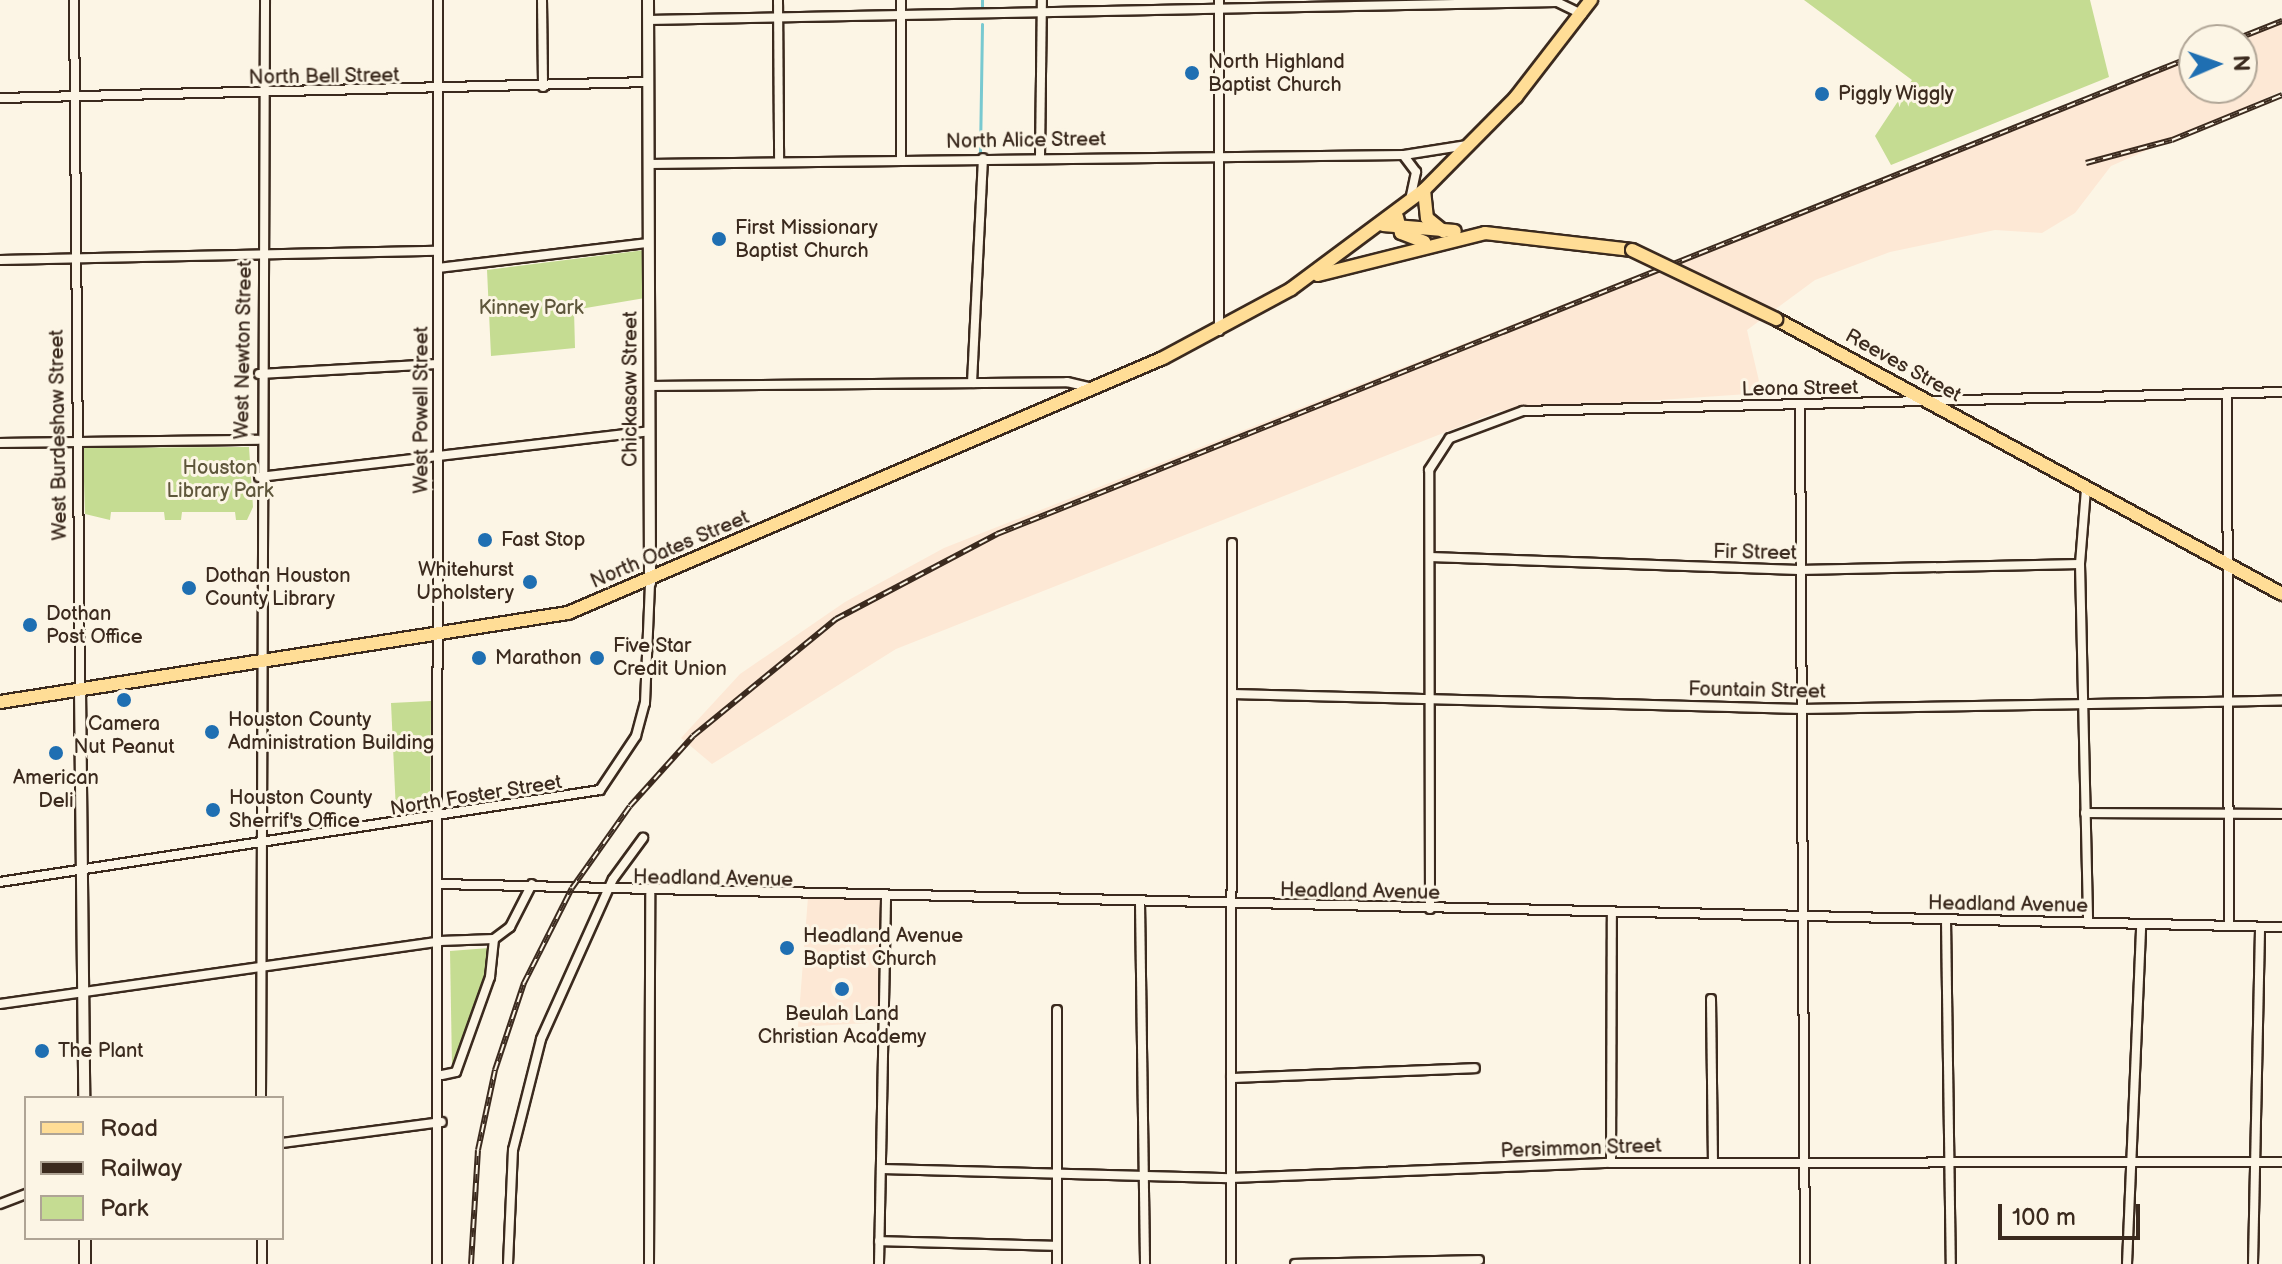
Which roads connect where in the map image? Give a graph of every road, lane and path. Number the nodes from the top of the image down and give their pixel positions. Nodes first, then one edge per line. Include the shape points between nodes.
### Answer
1 (74, 0) edge
2 (265, 0) edge
3 (438, 0) edge
4 (542, 0) edge
5 (648, 0) edge
6 (778, 0) edge
7 (901, 0) edge
8 (1042, 0) edge
9 (1219, 0) edge
10 (1591, 0) edge
11 (1219, 12) junction
12 (1582, 14) junction
13 (1042, 15) junction
14 (901, 17) junction
15 (778, 18) junction
16 (648, 20) junction
17 (649, 82) junction
18 (543, 87) junction
19 (438, 92) junction
20 (263, 95) junction
21 (75, 96) junction
22 (0, 98) edge
23 (1472, 144) junction
24 (1217, 155) junction
25 (1404, 155) junction
26 (1040, 157) junction
27 (983, 158) junction
28 (901, 160) junction
29 (779, 162) junction
30 (649, 164) junction
31 (1424, 190) junction
32 (1402, 212) junction
33 (1446, 232) junction
34 (1485, 233) junction
35 (1428, 242) junction
36 (649, 243) junction
37 (437, 251) junction
38 (261, 254) junction
39 (76, 258) junction
40 (0, 260) edge
41 (438, 268) junction
42 (1307, 278) junction
43 (1219, 331) junction
44 (438, 364) junction
45 (259, 374) junction
46 (972, 383) junction
47 (650, 386) junction
48 (1094, 388) junction
49 (2282, 392) edge
50 (2227, 393) junction
51 (1926, 403) junction
52 (1800, 404) junction
53 (649, 431) junction
54 (258, 440) junction
55 (77, 442) junction
56 (0, 443) edge
57 (438, 456) junction
58 (259, 477) junction
59 (2086, 489) junction
60 (1232, 543) dead end
61 (1430, 557) junction
62 (2080, 564) junction
63 (2229, 565) junction
64 (1799, 570) junction
65 (650, 583) junction
66 (2282, 594) edge
67 (439, 638) junction
68 (260, 663) junction
69 (80, 689) junction
70 (1232, 694) junction
71 (1430, 698) junction
72 (2282, 701) edge
73 (0, 702) edge
74 (2228, 703) junction
75 (2083, 704) junction
76 (1801, 709) junction
77 (617, 771) joint
78 (2229, 812) junction
79 (2085, 813) junction
80 (2282, 814) edge
81 (438, 819) junction
82 (643, 838) dead end
83 (260, 845) junction
84 (82, 870) junction
85 (0, 882) edge
86 (439, 884) junction
87 (532, 884) junction
88 (609, 893) junction
89 (650, 894) junction
90 (886, 898) junction
91 (1140, 903) junction
92 (1232, 905) junction
93 (1430, 909) junction
94 (1612, 913) junction
95 (1803, 917) junction
96 (1946, 920) junction
97 (2088, 923) junction
98 (2141, 925) junction
99 (2229, 926) junction
100 (2260, 927) junction
101 (2282, 927) edge
102 (494, 939) junction
103 (440, 941) junction
104 (261, 966) junction
105 (83, 992) junction
106 (1711, 999) dead end
107 (0, 1004) edge
108 (1057, 1010) dead end
109 (1475, 1068) dead end
110 (442, 1075) junction
111 (1231, 1078) junction
112 (84, 1096) edge
113 (261, 1096) edge
114 (442, 1122) junction
115 (284, 1143) edge
116 (1947, 1161) junction
117 (2131, 1161) junction
118 (1713, 1162) junction
119 (1805, 1162) junction
120 (2254, 1162) junction
121 (2282, 1162) edge
122 (1611, 1163) junction
123 (882, 1169) junction
124 (1057, 1173) junction
125 (1145, 1175) junction
126 (1231, 1178) junction
127 (24, 1195) edge
128 (0, 1204) edge
129 (85, 1240) edge
130 (262, 1240) edge
131 (879, 1241) junction
132 (1057, 1246) junction
133 (1479, 1260) dead end
134 (85, 1264) edge
135 (262, 1264) edge
136 (437, 1264) edge
137 (508, 1264) edge
138 (649, 1264) edge
139 (879, 1264) edge
140 (1057, 1264) edge
141 (1145, 1264) edge
142 (1231, 1264) edge
143 (1295, 1264) edge
144 (1805, 1264) edge
145 (1951, 1264) edge
146 (2127, 1264) edge
147 (2253, 1264) edge

1 - 21 street, West Burdeshaw Street
2 - 20 street, West Newton Street
3 - 19 street, West Powell Street
4 - 18 street
5 - 16 street, Chickasaw Street
6 - 15 street
7 - 14 street
8 - 13 street
9 - 11 street
10 - 12 main road
11 - 12 street via 1557,2
11 - 13 street
11 - 24 street
12 - 23 main road
13 - 14 street
13 - 26 street
14 - 15 street
14 - 28 street
15 - 16 street
15 - 29 street
16 - 17 street, Chickasaw Street
17 - 18 street, North Bell Street
17 - 30 street, Chickasaw Street
18 - 19 street, North Bell Street
19 - 20 street, North Bell Street
19 - 37 street, West Powell Street
20 - 21 street, North Bell Street
20 - 38 street, West Newton Street
21 - 22 street, North Bell Street
21 - 39 street, West Burdeshaw Street
23 - 25 street, North Alice Street
23 - 31 main road
24 - 25 street, North Alice Street
24 - 26 street, North Alice Street
24 - 43 street
25 - 32 street via 1416,172
26 - 27 street, North Alice Street
27 - 28 street, North Alice Street
27 - 46 street
28 - 29 street, North Alice Street
29 - 30 street, North Alice Street
30 - 36 street, Chickasaw Street
31 - 32 main road
31 - 33 main road via 1427,218
32 - 33 main road, Reeves Street
32 - 35 main road via 1407,237
32 - 42 main road
33 - 34 main road, Reeves Street
34 - 35 main road, Reeves Street
34 - 51 main road, Reeves Street, bridge via 1632,250 1776,319
35 - 42 main road, Reeves Street
36 - 41 street
36 - 47 street, Chickasaw Street
37 - 38 street
37 - 41 street, West Powell Street
38 - 39 street
38 - 45 street, West Newton Street
39 - 40 street
39 - 55 street, West Burdeshaw Street
41 - 44 street, West Powell Street
42 - 43 main road, North Oates Street
43 - 48 main road, North Oates Street
44 - 45 street
44 - 57 street, West Powell Street
45 - 54 street, West Newton Street
46 - 47 street
46 - 48 street
47 - 53 street, Chickasaw Street
48 - 65 main road, North Oates Street
49 - 50 street, Leona Street
50 - 51 street, Leona Street
50 - 63 street
51 - 52 street, Leona Street
51 - 59 main road, Reeves Street
52 - 61 street, Leona Street via 1511,413 1450,438 1430,460
52 - 64 street
53 - 57 street
53 - 65 street, Chickasaw Street
54 - 55 street
54 - 58 street, West Newton Street
55 - 56 street
55 - 69 street, West Burdeshaw Street
57 - 58 street
57 - 67 street, West Powell Street
58 - 68 street, West Newton Street
59 - 62 street
59 - 63 main road, Reeves Street
60 - 70 street
61 - 64 street, Fir Street
61 - 71 street
62 - 64 street, Fir Street
62 - 75 street
63 - 66 main road, Reeves Street
63 - 74 street
64 - 76 street
65 - 67 main road, North Oates Street via 547,619
65 - 77 street, Chickasaw Street via 645,703
67 - 68 main road, North Oates Street
67 - 81 street, West Powell Street
68 - 69 main road, North Oates Street
68 - 83 street, West Newton Street
69 - 73 main road, North Oates Street
69 - 84 street, West Burdeshaw Street
70 - 71 street, Fountain Street
70 - 92 street
71 - 76 street, Fountain Street
71 - 93 street
72 - 74 street, Fountain Street
74 - 75 street, Fountain Street
74 - 78 street
75 - 76 street, Fountain Street
75 - 79 street
76 - 95 street
77 - 81 street, North Foster Street via 600,790 569,799
78 - 79 street
78 - 80 street
78 - 99 street
79 - 97 street
81 - 83 street, North Foster Street
81 - 86 street, West Powell Street
82 - 88 street
83 - 84 street, North Foster Street
83 - 104 street, West Newton Street
84 - 85 street, North Foster Street
84 - 105 street, West Burdeshaw Street
86 - 87 street, Headland Avenue
86 - 103 street, West Powell Street
87 - 88 street, Headland Avenue
87 - 102 street via 510,927
88 - 89 street, Headland Avenue
88 - 137 street via 561,984 530,1078 513,1150
89 - 90 street, Headland Avenue
89 - 138 street
90 - 91 street, Headland Avenue
90 - 123 street
91 - 92 street, Headland Avenue
91 - 125 street
92 - 93 street, Headland Avenue
92 - 111 street
93 - 94 street, Headland Avenue
94 - 95 street, Headland Avenue
94 - 122 street
95 - 96 street, Headland Avenue
95 - 119 street
96 - 97 street, Headland Avenue
96 - 116 street
97 - 98 street, Headland Avenue
98 - 99 street, Headland Avenue
98 - 117 street
99 - 100 street, Headland Avenue
100 - 101 street, Headland Avenue
100 - 120 street
102 - 103 street
102 - 110 street via 490,977 456,1072
103 - 104 street
103 - 110 street, West Powell Street
104 - 105 street
104 - 113 street, West Newton Street
105 - 107 street
105 - 112 street, West Burdeshaw Street
106 - 118 street
108 - 124 street
109 - 111 street
110 - 114 street, West Powell Street
111 - 126 street
114 - 115 street
114 - 136 street, West Powell Street
116 - 117 street, Persimmon Street
116 - 119 street, Persimmon Street
116 - 145 street
117 - 120 street, Persimmon Street
117 - 146 street
118 - 119 street, Persimmon Street
118 - 122 street, Persimmon Street
119 - 144 street
120 - 121 street, Persimmon Street
120 - 147 street
122 - 126 street, Persimmon Street
123 - 124 street, Persimmon Street
123 - 131 street
124 - 125 street, Persimmon Street
124 - 132 street
125 - 126 street, Persimmon Street
125 - 141 street
126 - 142 street
127 - 128 street
129 - 134 street
130 - 135 street
131 - 132 street
131 - 139 street
132 - 140 street
133 - 143 street

